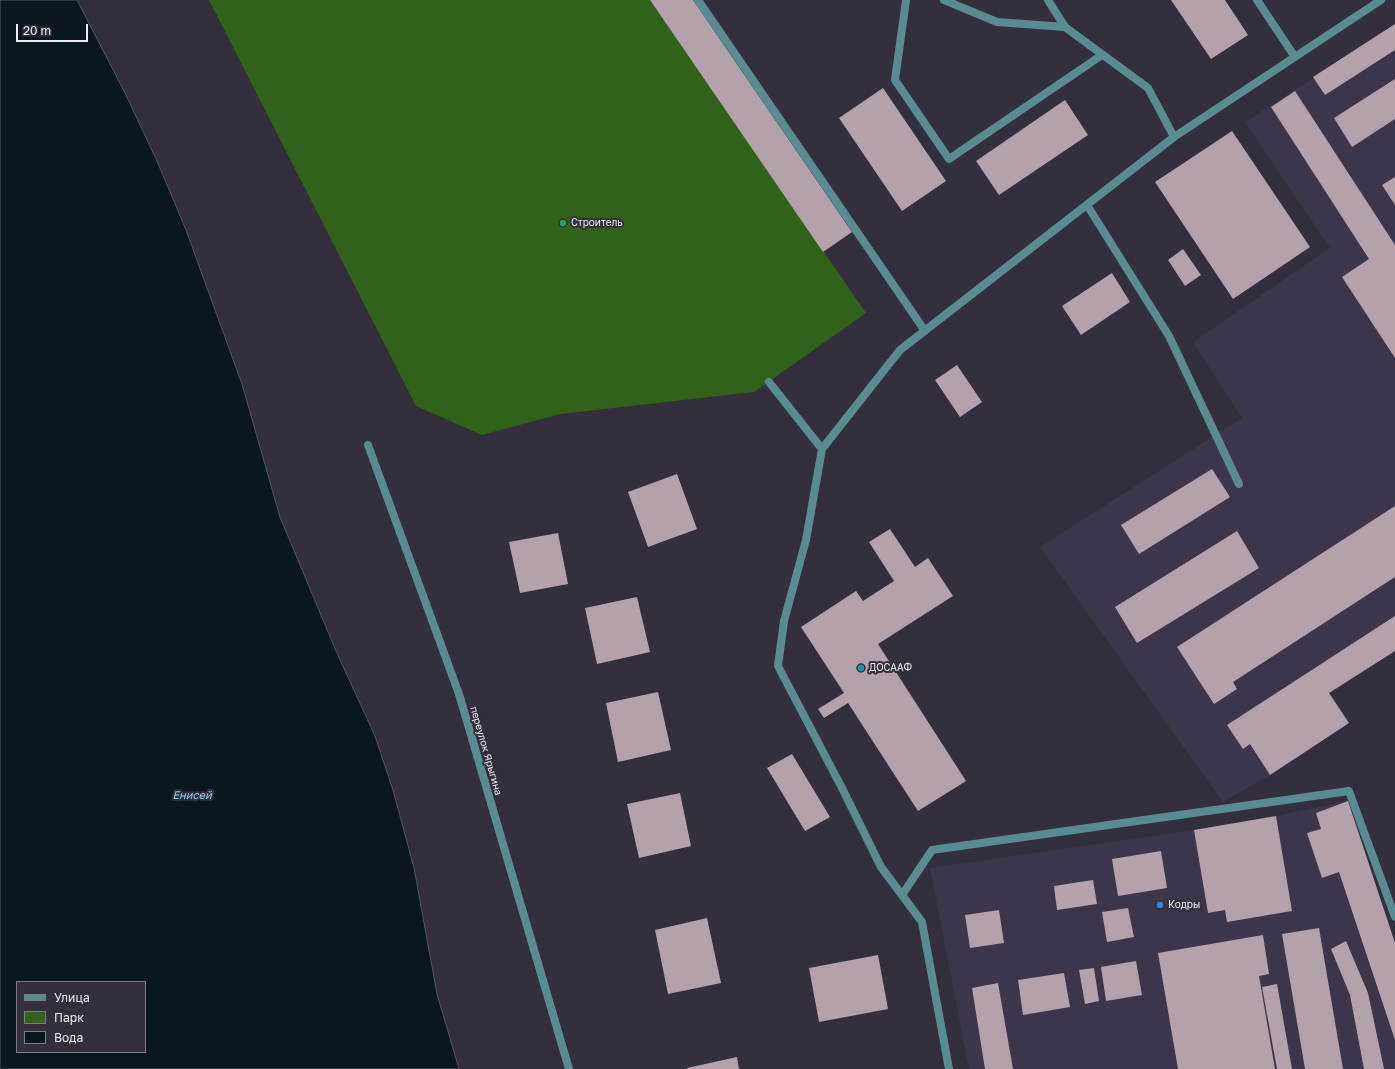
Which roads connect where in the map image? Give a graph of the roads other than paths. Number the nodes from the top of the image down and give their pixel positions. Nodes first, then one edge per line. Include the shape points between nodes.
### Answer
1 (698, 0) edge
2 (906, 0) edge
3 (944, 0) edge
4 (1048, 0) edge
5 (1257, 0) edge
6 (1381, 0) edge
7 (1065, 27) junction
8 (1102, 55) junction
9 (1295, 57) junction
10 (1174, 137) junction
11 (1086, 205) junction
12 (925, 330) junction
13 (768, 382) dead end
14 (368, 444) dead end
15 (822, 449) junction
16 (1239, 484) dead end
17 (902, 895) junction
18 (1395, 917) edge
19 (569, 1069) edge
20 (949, 1069) edge

1 - 12 street
2 - 8 street via 895,80 949,159
3 - 7 street via 997,22
4 - 7 street
5 - 9 street
6 - 9 street
7 - 8 street
8 - 10 street via 1148,88
9 - 10 street
10 - 11 street
11 - 12 street
11 - 16 street via 1169,336
12 - 15 street via 900,350
13 - 15 street
14 - 19 street, переулок Ярыгина via 459,694
15 - 17 street via 806,540 784,621 778,666 881,867
17 - 18 street via 932,850 1349,791
17 - 20 street via 922,922

